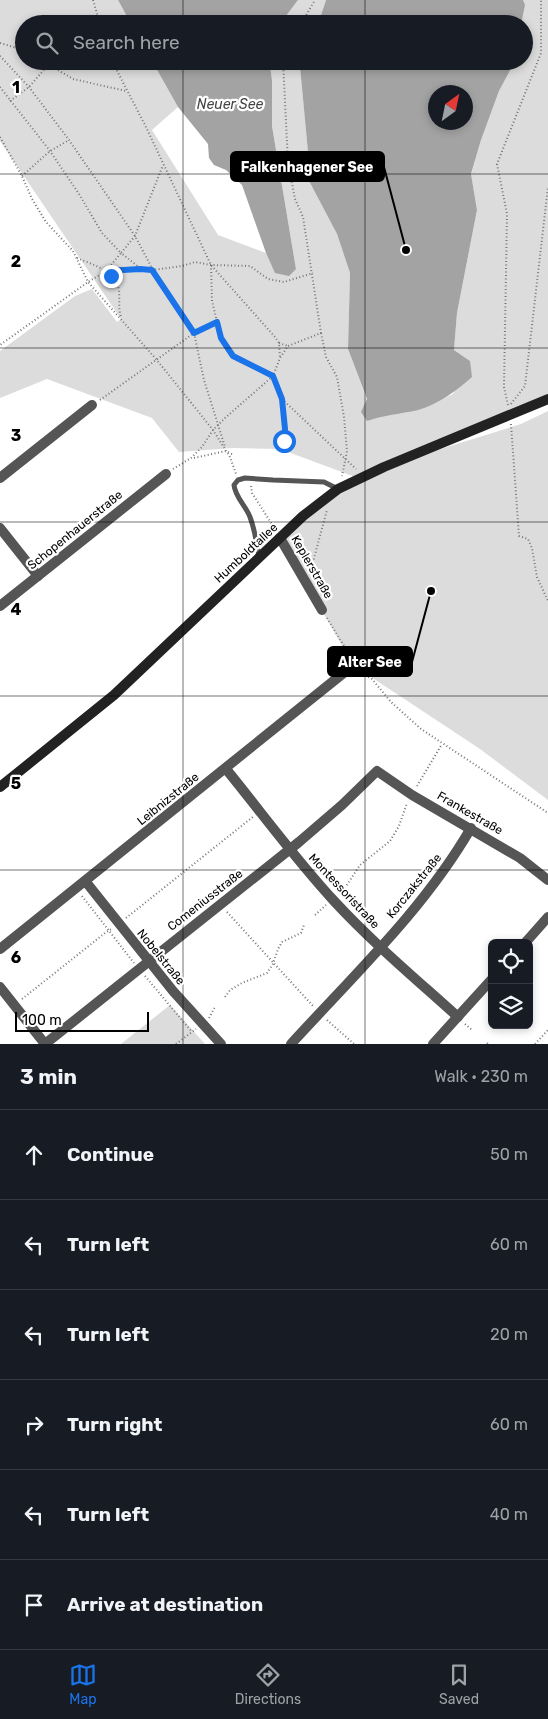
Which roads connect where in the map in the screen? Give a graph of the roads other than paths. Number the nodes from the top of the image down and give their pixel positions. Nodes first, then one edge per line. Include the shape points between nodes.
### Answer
1 (548, 399) edge
2 (92, 405) road end
3 (166, 474) road end
4 (0, 478) edge
5 (338, 489) junction
6 (0, 528) edge
7 (280, 538) junction
8 (259, 558) junction
9 (38, 576) junction
10 (0, 606) edge
11 (322, 610) road end
12 (351, 667) road end
13 (226, 769) junction
14 (377, 771) joint
15 (0, 788) edge
16 (471, 828) junction
17 (289, 849) junction
18 (548, 880) edge
19 (86, 882) junction
20 (548, 917) edge
21 (529, 939) edge
22 (380, 947) junction
23 (0, 949) edge
24 (148, 960) junction
25 (488, 983) edge
26 (0, 987) edge
27 (458, 1017) junction
28 (45, 1044) edge
29 (221, 1044) edge
30 (291, 1044) edge
31 (433, 1044) edge

1 - 5 street, Humboldtallee
2 - 4 street
3 - 9 street, Schopenhauerstraße
5 - 7 street, Humboldtallee
5 - 8 lane via 324,482 238,480 234,485 235,492 250,518
6 - 9 street
7 - 8 street, Humboldtallee
7 - 11 street, Keplerstraße
8 - 15 street, Humboldtallee via 114,695
9 - 10 street, Schopenhauerstraße
12 - 13 street, Leibnizstraße
13 - 17 street, Montessoristraße
13 - 19 street, Leibnizstraße
14 - 16 street, Frankestraße
14 - 17 street, Comeniusstraße
16 - 18 street, Frankestraße via 520,858
16 - 22 street, Korczakstraße via 444,872
17 - 22 street, Montessoristraße
17 - 24 street, Comeniusstraße
19 - 23 street, Leibnizstraße
19 - 24 street, Nobelstraße
20 - 21 street
22 - 27 street, Montessoristraße
22 - 30 street, Korczakstraße
24 - 28 street, Comeniusstraße
24 - 29 street, Nobelstraße
25 - 27 street
26 - 28 street
27 - 31 street

